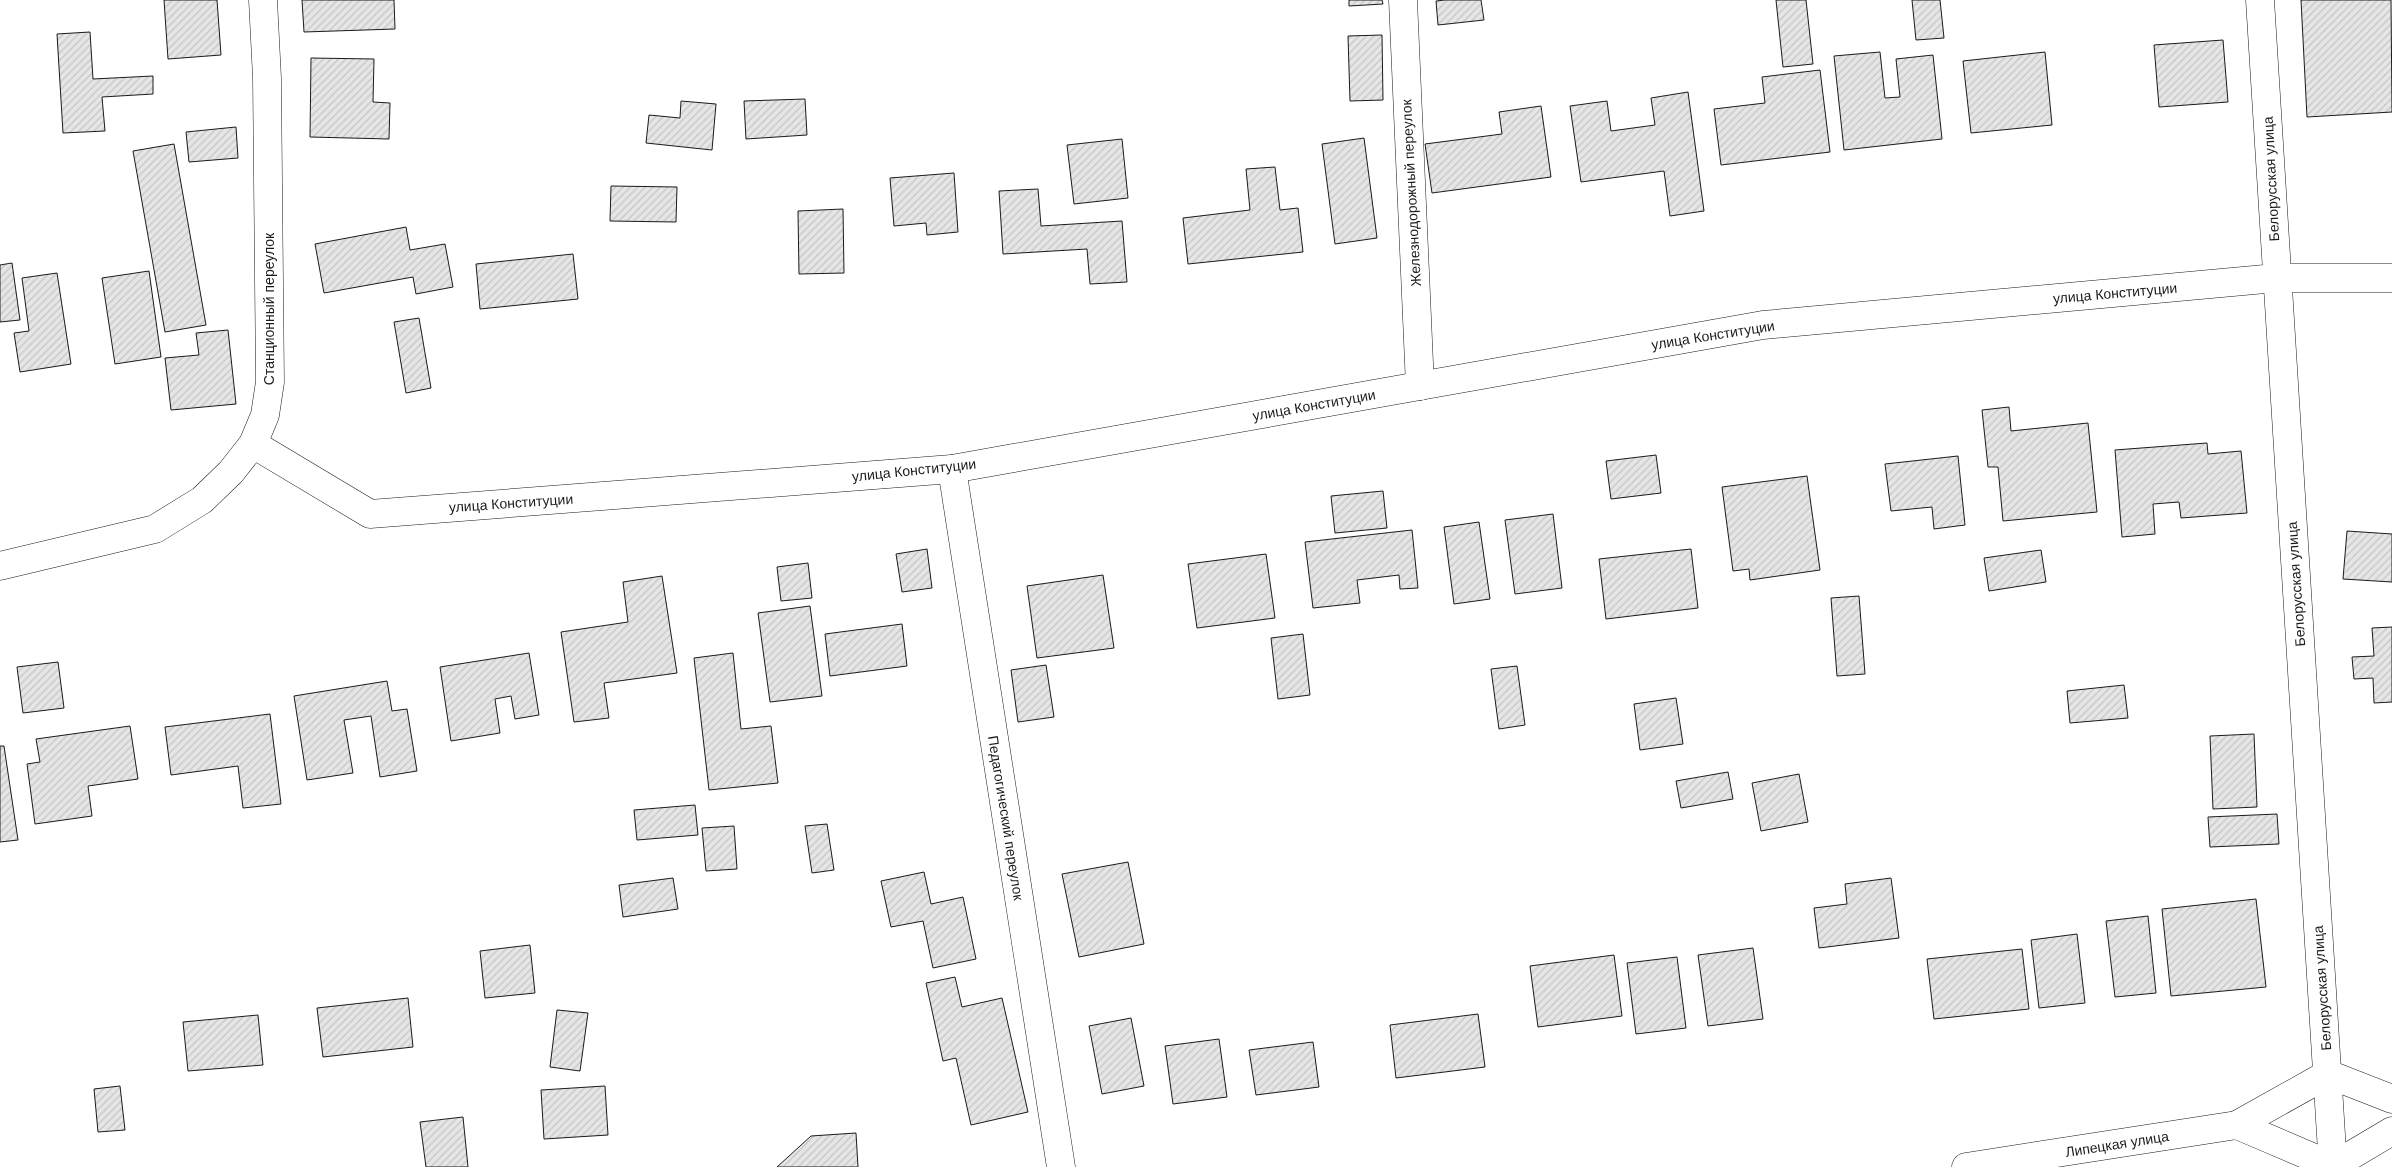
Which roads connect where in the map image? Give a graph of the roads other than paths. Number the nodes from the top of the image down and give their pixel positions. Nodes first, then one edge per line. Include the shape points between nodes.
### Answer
1 (263, 0) edge
2 (1403, 0) edge
3 (2260, 0) edge
4 (2276, 278) junction
5 (2392, 278) edge
6 (1420, 386) junction
7 (253, 444) junction
8 (952, 469) junction
9 (0, 566) edge
10 (2328, 1074) junction
11 (2392, 1099) edge
12 (2237, 1125) junction
13 (2392, 1131) edge
14 (1061, 1167) edge
15 (1966, 1167) edge
16 (2333, 1167) edge

1 - 7 street, Станционный переулок via 267,78 270,382 265,415
2 - 6 street, Железнодорожный переулок
3 - 4 street, Белорусская улица
4 - 5 street, улица Конституции
4 - 6 street, улица Конституции via 1763,326
4 - 10 street, Белорусская улица
6 - 8 street, улица Конституции
7 - 8 street, улица Конституции via 370,514
7 - 9 street, Станционный переулок via 231,472 202,500 155,529
8 - 14 street, Педагогический переулок
10 - 11 street
10 - 12 street, Липецкая улица
10 - 16 street, Белорусская улица
12 - 15 street, Липецкая улица
12 - 16 street
13 - 16 street

